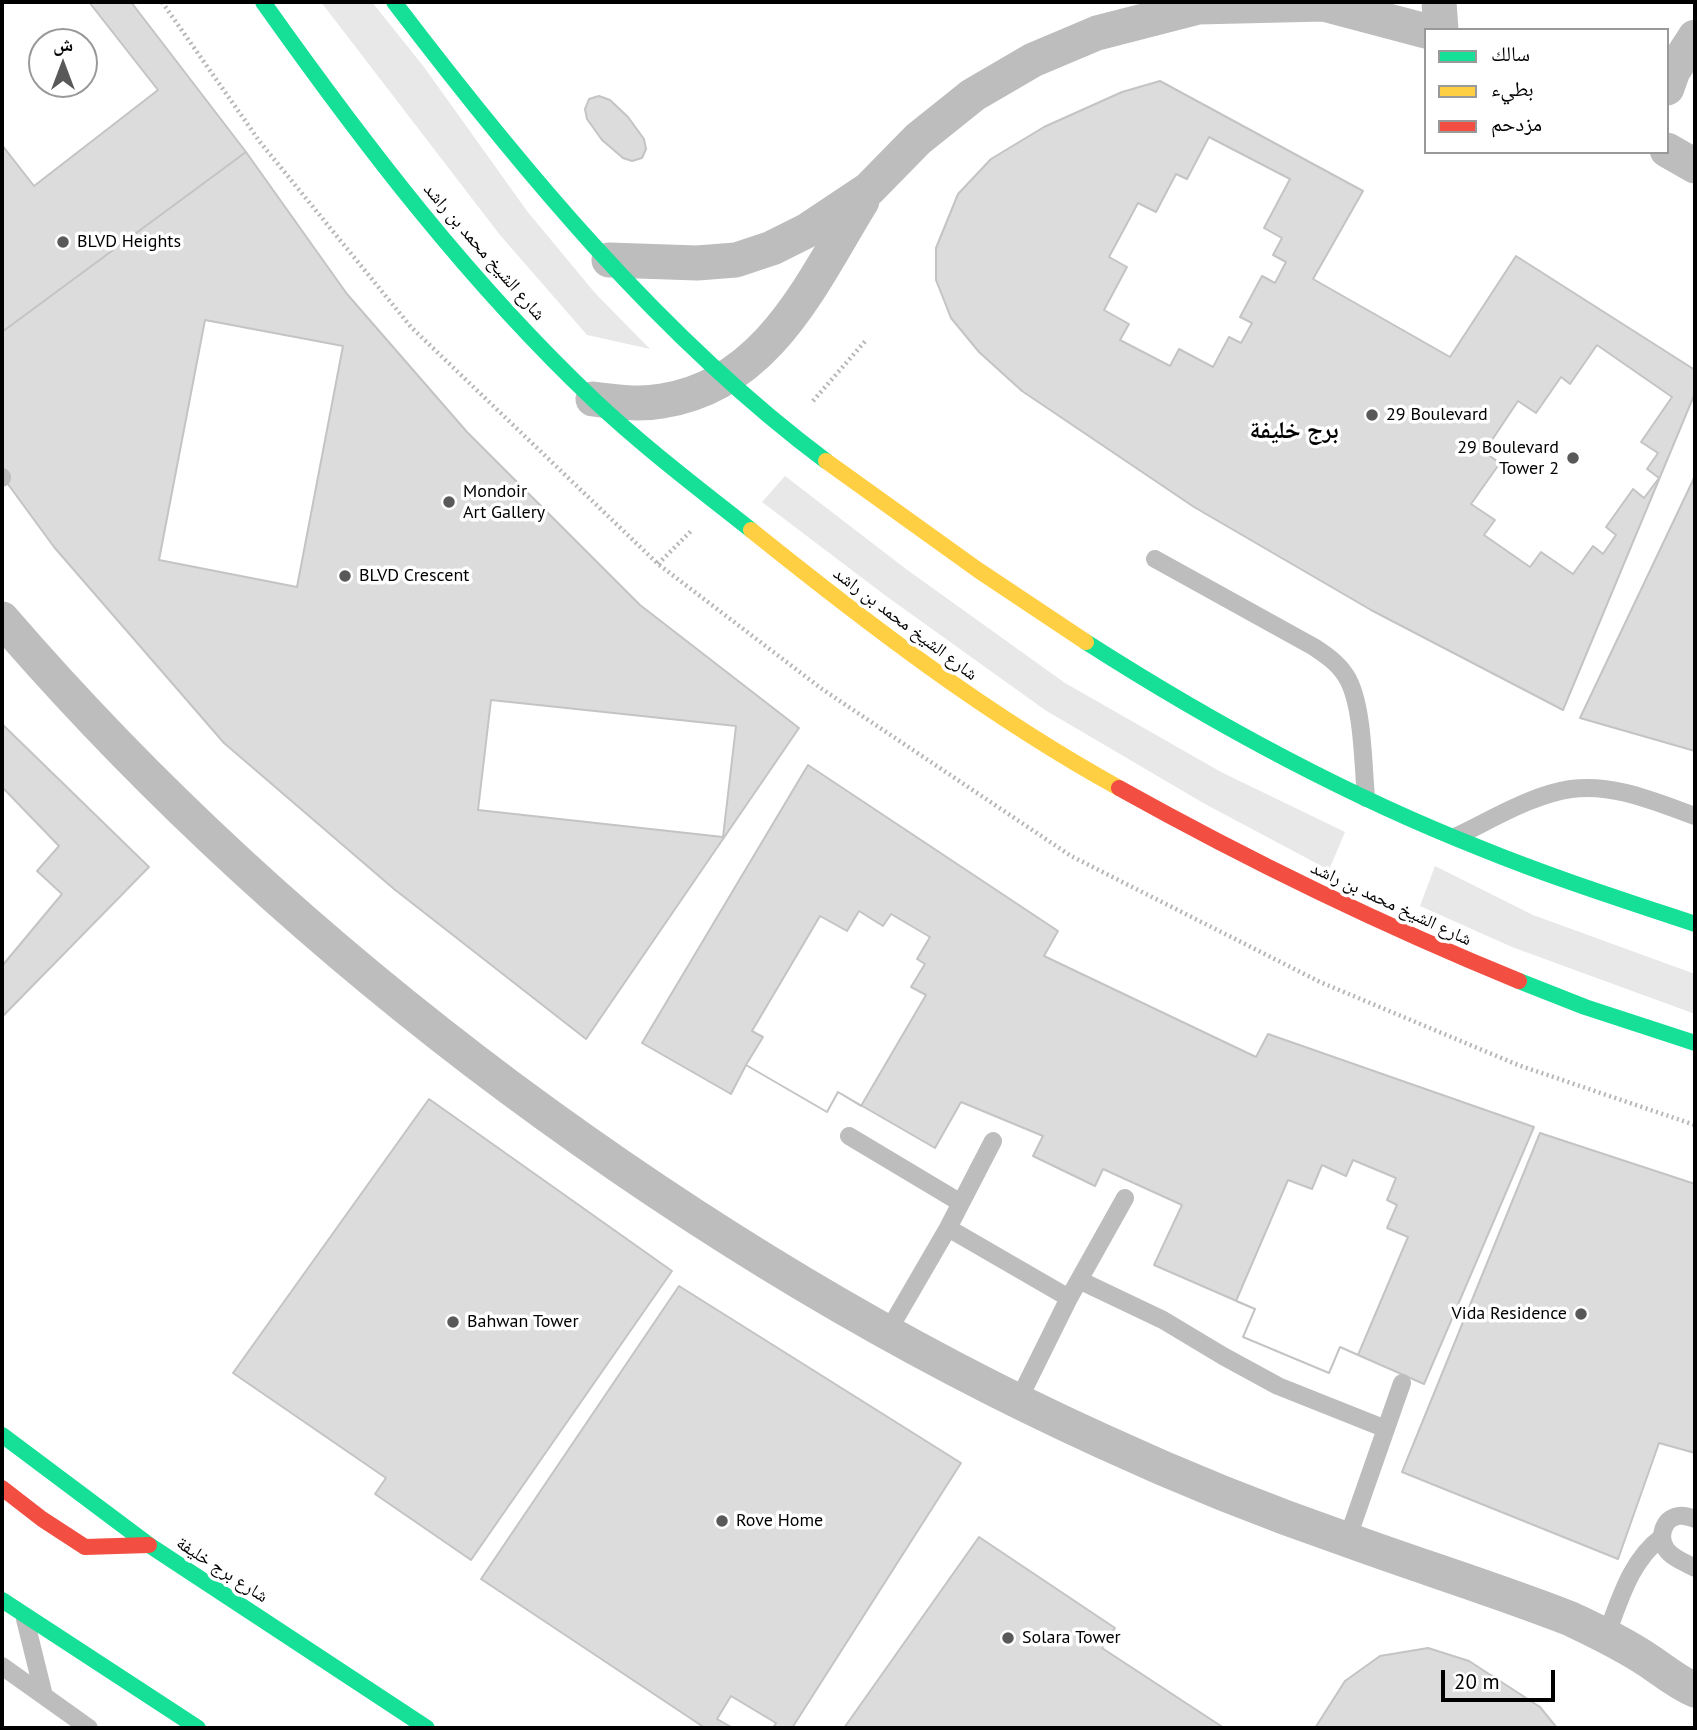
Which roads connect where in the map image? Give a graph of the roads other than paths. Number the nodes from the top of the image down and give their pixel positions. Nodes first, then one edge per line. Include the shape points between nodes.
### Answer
1 (263, 2) edge
2 (394, 2) edge
3 (1439, 2) edge
4 (1322, 3) edge
5 (1200, 4) edge
6 (1441, 28) edge
7 (1424, 30) edge
8 (1695, 37) edge
9 (1695, 66) edge
10 (1669, 84) edge
11 (1669, 89) edge
12 (1669, 151) edge
13 (1695, 166) edge
14 (869, 189) junction
15 (608, 260) junction
16 (728, 379) junction
17 (593, 399) junction
18 (1155, 559) dead end
19 (2, 619) edge
20 (1366, 798) junction
21 (1695, 816) edge
22 (1453, 837) junction
23 (1695, 924) edge
24 (1695, 1043) edge
25 (849, 1136) dead end
26 (993, 1141) dead end
27 (1125, 1198) dead end
28 (961, 1203) junction
29 (948, 1228) junction
30 (1079, 1280) junction
31 (1069, 1298) junction
32 (887, 1333) junction
33 (1402, 1382) dead end
34 (1018, 1401) junction
35 (1386, 1429) junction
36 (2, 1435) edge
37 (2, 1488) edge
38 (1695, 1519) edge
39 (1662, 1537) junction
40 (1348, 1540) junction
41 (149, 1545) junction
42 (1695, 1568) edge
43 (2, 1600) edge
44 (24, 1616) junction
45 (1606, 1636) junction
46 (2, 1666) edge
47 (1692, 1691) edge
48 (44, 1696) junction
49 (89, 1728) edge
50 (198, 1728) edge
51 (427, 1728) edge

1 - 17 main road, شارع الشيخ محمد بن راشد via 371,150 436,229
2 - 15 main road
3 - 6 street
4 - 5 street
4 - 7 street
5 - 14 street via 1097,33 1033,60 973,95 927,131
8 - 10 street
9 - 11 street
12 - 13 street
14 - 15 street via 806,232 736,260
14 - 16 street via 796,309 753,359
15 - 16 main road
16 - 17 street via 662,401
16 - 20 main road via 787,431 952,552 1106,656
17 - 24 main road, شارع الشيخ محمد بن راشد via 863,619 1004,721 1152,808 1354,910 1494,972
18 - 20 lane via 1332,659 1355,697
19 - 32 street via 138,768 222,849 429,1027 654,1190
20 - 22 main road
21 - 22 lane via 1616,791 1571,789 1542,797
22 - 23 main road
25 - 28 lane
26 - 28 lane
27 - 30 lane
28 - 29 lane
29 - 31 lane
29 - 32 lane
30 - 31 lane
30 - 35 lane via 1163,1320 1278,1386
31 - 34 lane
32 - 34 street
33 - 35 lane
34 - 40 street via 1181,1476
35 - 40 lane
36 - 41 main road, شارع برج خليفة
37 - 41 main road via 85,1547
38 - 39 lane via 1678,1516 1670,1520
39 - 42 lane via 1671,1554
39 - 45 lane via 1633,1570
40 - 45 street via 1534,1605
41 - 51 main road, شارع برج خليفة
43 - 44 main road
44 - 48 lane
44 - 50 main road
45 - 47 street
46 - 48 lane
48 - 49 lane

